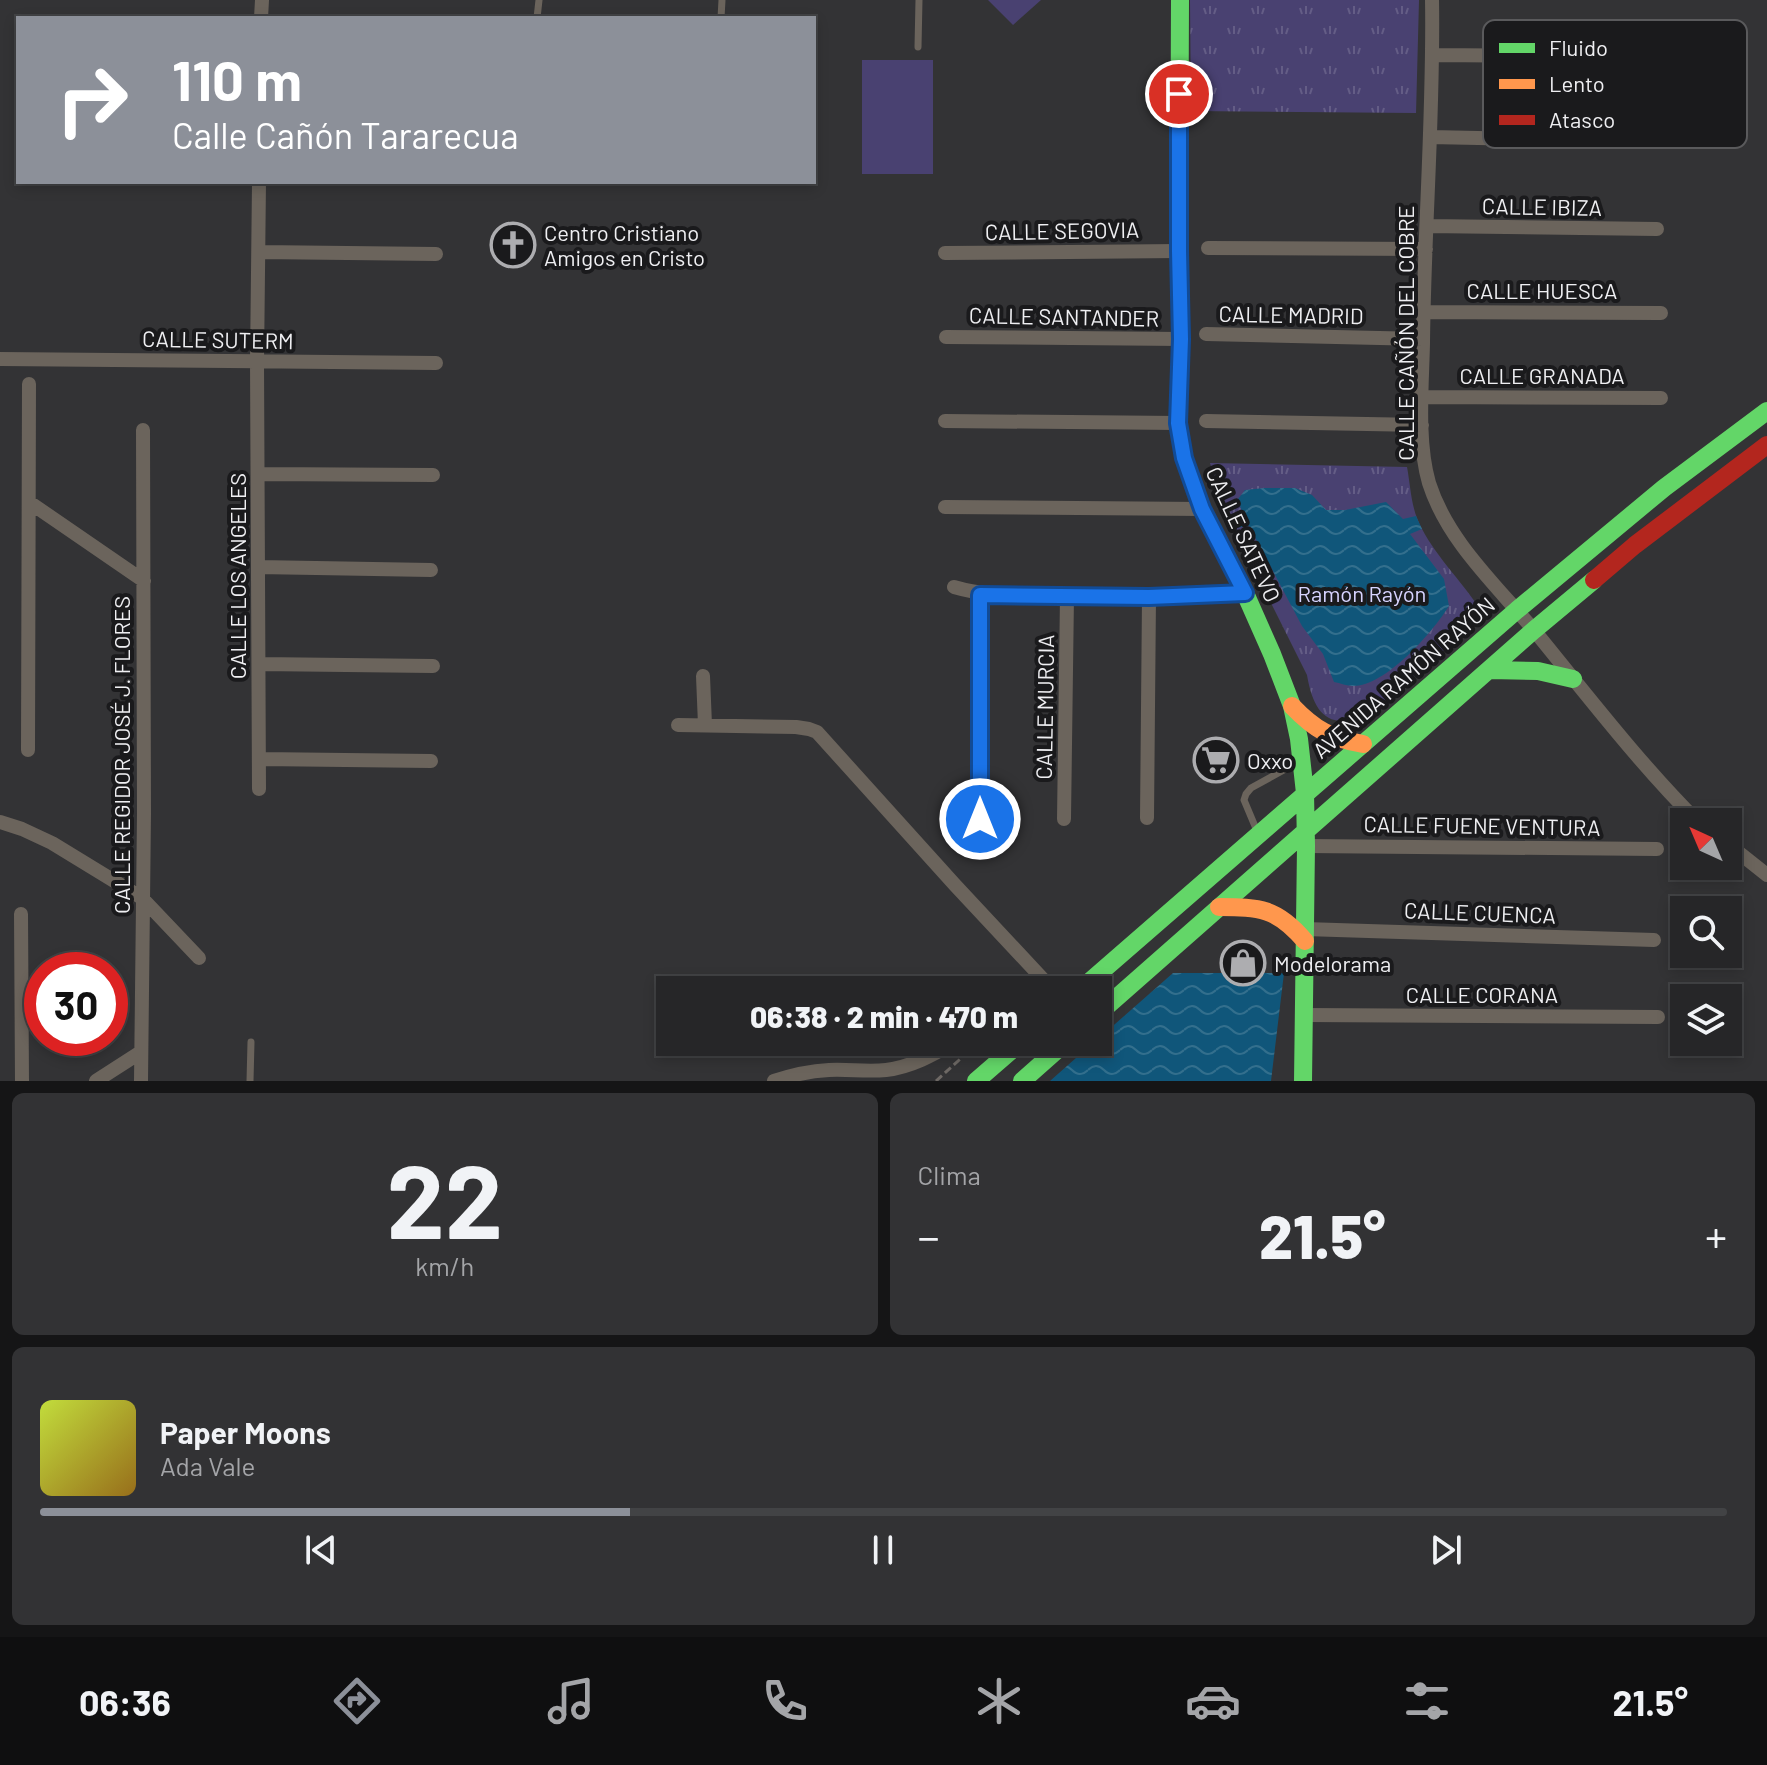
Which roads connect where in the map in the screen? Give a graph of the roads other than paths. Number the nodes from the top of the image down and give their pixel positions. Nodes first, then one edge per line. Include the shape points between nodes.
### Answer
1 (919, 0) edge
2 (1180, 0) edge
3 (1432, 0) edge
4 (918, 47) dead end
5 (1433, 55) junction
6 (1483, 55) edge
7 (1430, 137) junction
8 (1483, 138) edge
9 (259, 184) edge
10 (1427, 226) junction
11 (1657, 229) dead end
12 (1208, 248) dead end
13 (1426, 249) junction
14 (1179, 251) junction
15 (259, 252) junction
16 (945, 253) dead end
17 (436, 254) dead end
18 (1423, 312) junction
19 (1661, 313) dead end
20 (1206, 334) dead end
21 (946, 337) dead end
22 (1181, 339) junction
23 (1423, 339) junction
24 (0, 359) edge
25 (257, 362) junction
26 (436, 363) dead end
27 (29, 384) dead end
28 (1422, 397) junction
29 (1661, 398) dead end
30 (1767, 411) edge
31 (945, 421) dead end
32 (1206, 421) dead end
33 (1178, 423) junction
34 (1422, 425) junction
35 (143, 430) dead end
36 (1767, 445) edge
37 (258, 474) junction
38 (433, 475) dead end
39 (29, 502) junction
40 (945, 507) dead end
41 (1202, 509) junction
42 (258, 567) junction
43 (431, 570) dead end
44 (144, 581) junction
45 (954, 587) dead end
46 (1245, 593) junction
47 (980, 595) junction
48 (1067, 596) junction
49 (1149, 597) junction
50 (1517, 610) junction
51 (1534, 630) junction
52 (259, 664) junction
53 (433, 666) dead end
54 (1489, 670) junction
55 (703, 676) dead end
56 (1573, 679) junction
57 (1292, 706) junction
58 (678, 725) dead end
59 (705, 725) junction
60 (1363, 744) junction
61 (28, 750) dead end
62 (260, 759) junction
63 (1302, 760) junction
64 (431, 761) dead end
65 (259, 789) dead end
66 (1305, 793) junction
67 (1685, 808) edge
68 (1147, 818) dead end
69 (980, 819) dead end
70 (1064, 819) dead end
71 (0, 822) edge
72 (1258, 835) junction
73 (1306, 838) junction
74 (1657, 849) dead end
75 (1742, 855) edge
76 (1767, 875) edge
77 (142, 898) junction
78 (1219, 907) junction
79 (21, 914) dead end
80 (1305, 935) junction
81 (1654, 940) dead end
82 (199, 958) dead end
83 (1040, 976) edge
84 (1096, 976) edge
85 (1112, 1002) edge
86 (1305, 1015) junction
87 (1658, 1017) dead end
88 (251, 1042) dead end
89 (141, 1052) junction
90 (930, 1056) edge
91 (1005, 1056) edge
92 (1050, 1056) edge
93 (22, 1081) edge
94 (96, 1081) edge
95 (141, 1081) edge
96 (250, 1081) edge
97 (774, 1081) edge
98 (976, 1081) edge
99 (1022, 1081) edge
100 (1303, 1081) edge

1 - 4 lane
2 - 14 main road, CALLE SATEVO
3 - 5 street, CALLE CAÑÓN DEL COBRE
5 - 6 street
5 - 7 street, CALLE CAÑÓN DEL COBRE
7 - 8 street
7 - 10 street, CALLE CAÑÓN DEL COBRE
9 - 15 street, CALLE LOS ANGELES
10 - 11 street, CALLE IBIZA
10 - 13 street, CALLE CAÑÓN DEL COBRE
12 - 13 street
13 - 18 street, CALLE CAÑÓN DEL COBRE
14 - 16 street, CALLE SEGOVIA
14 - 22 main road, CALLE SATEVO
15 - 17 street
15 - 25 street, CALLE LOS ANGELES
18 - 19 street, CALLE HUESCA
18 - 23 street, CALLE CAÑÓN DEL COBRE
20 - 23 street, CALLE MADRID
21 - 22 street, CALLE SANTANDER
22 - 33 main road, CALLE SATEVO
23 - 28 street, CALLE CAÑÓN DEL COBRE
24 - 25 street, CALLE SUTERM
25 - 26 street, CALLE SUTERM
25 - 37 street, CALLE LOS ANGELES
27 - 39 street
28 - 29 street, CALLE GRANADA
28 - 34 street, CALLE CAÑÓN DEL COBRE
30 - 50 main road, AVENIDA RAMÓN RAYÓN
31 - 33 street
32 - 34 street
33 - 41 main road, CALLE SATEVO
34 - 50 street, CALLE CAÑÓN DEL COBRE via 1424,461 1438,506 1468,553
35 - 44 street, CALLE REGIDOR JOSÉ J. FLORES
36 - 51 main road
37 - 38 street
37 - 42 street, CALLE LOS ANGELES
39 - 44 street
39 - 61 street
40 - 41 street
41 - 46 main road, CALLE SATEVO
42 - 43 street
42 - 52 street, CALLE LOS ANGELES
44 - 77 street, CALLE REGIDOR JOSÉ J. FLORES
45 - 47 street
46 - 49 street
46 - 57 main road, CALLE SATEVO
47 - 48 street
47 - 69 street
48 - 49 street
48 - 70 street, CALLE MURCIA
49 - 68 street
50 - 51 street, CALLE CAÑÓN DEL COBRE
50 - 60 main road, AVENIDA RAMÓN RAYÓN
51 - 54 main road
51 - 56 street, CALLE CAÑÓN DEL COBRE
52 - 53 street
52 - 62 street, CALLE LOS ANGELES
54 - 56 main road via 1538,671
54 - 73 main road
55 - 59 street
56 - 67 street, CALLE CAÑÓN DEL COBRE
57 - 60 main road via 1323,734
57 - 63 main road, CALLE SATEVO
58 - 59 street
59 - 83 street via 817,732
60 - 66 main road, AVENIDA RAMÓN RAYÓN
62 - 64 street
62 - 65 street, CALLE LOS ANGELES
63 - 66 main road, CALLE SATEVO
63 - 72 lane via 1246,794
66 - 72 main road, AVENIDA RAMÓN RAYÓN
66 - 73 main road, CALLE SATEVO
71 - 77 street via 52,843
72 - 84 main road, AVENIDA RAMÓN RAYÓN
73 - 74 street, CALLE FUENE VENTURA
73 - 78 main road
73 - 80 main road, CALLE SATEVO
75 - 76 street
77 - 82 street
77 - 89 street, CALLE REGIDOR JOSÉ J. FLORES
78 - 80 main road via 1269,910
78 - 85 main road
79 - 93 street
80 - 81 street, CALLE CUENCA
80 - 86 main road, CALLE SATEVO
86 - 87 street, CALLE CORANA
86 - 100 main road, CALLE SATEVO
88 - 96 lane
89 - 94 street
89 - 95 street, CALLE REGIDOR JOSÉ J. FLORES
90 - 97 street via 885,1070 828,1070
91 - 98 main road
92 - 99 main road

